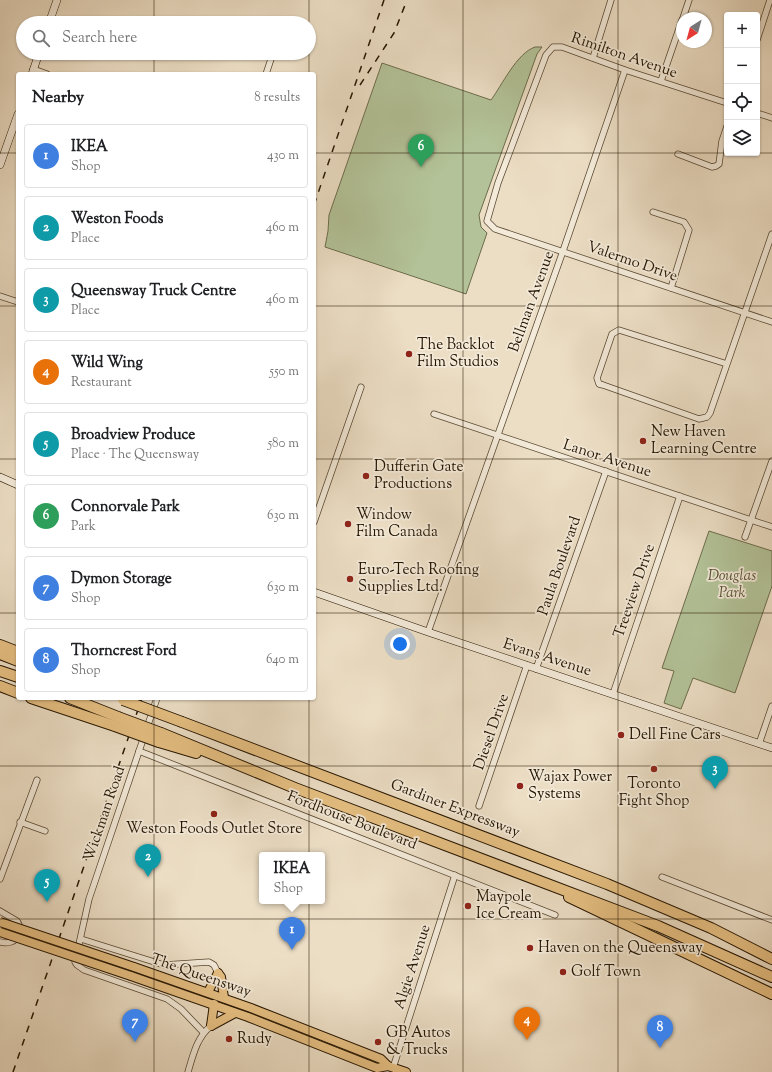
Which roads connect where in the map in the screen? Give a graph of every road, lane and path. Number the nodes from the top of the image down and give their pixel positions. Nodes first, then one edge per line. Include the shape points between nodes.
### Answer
1 (57, 0) edge
2 (611, 0) edge
3 (689, 0) edge
4 (770, 0) edge
5 (685, 12) edge
6 (51, 16) edge
7 (760, 31) edge
8 (676, 37) edge
9 (593, 58) junction
10 (37, 60) edge
11 (271, 60) edge
12 (625, 70) junction
13 (33, 72) edge
14 (267, 72) edge
15 (661, 81) junction
16 (724, 102) edge
17 (760, 114) edge
18 (772, 118) edge
19 (16, 120) edge
20 (724, 135) edge
21 (678, 154) dead end
22 (0, 165) edge
23 (653, 212) dead end
24 (487, 221) joint
25 (772, 234) edge
26 (563, 252) junction
27 (671, 288) junction
28 (0, 296) edge
29 (16, 301) edge
30 (745, 313) junction
31 (772, 322) edge
32 (726, 364) junction
33 (361, 387) dead end
34 (434, 414) dead end
35 (497, 436) junction
36 (772, 460) edge
37 (606, 471) junction
38 (0, 477) edge
39 (16, 484) edge
40 (680, 496) junction
41 (316, 516) edge
42 (751, 520) junction
43 (772, 527) edge
44 (745, 537) dead end
45 (316, 593) edge
46 (428, 632) junction
47 (0, 645) edge
48 (16, 651) edge
49 (0, 654) edge
50 (16, 660) edge
51 (527, 665) junction
52 (536, 669) junction
53 (0, 670) edge
54 (16, 677) edge
55 (0, 686) edge
56 (0, 690) edge
57 (16, 693) edge
58 (16, 694) edge
59 (613, 694) junction
60 (39, 700) edge
61 (74, 700) edge
62 (123, 700) edge
63 (156, 700) edge
64 (772, 706) edge
65 (116, 721) junction
66 (759, 744) junction
67 (772, 748) edge
68 (139, 751) junction
69 (37, 780) dead end
70 (479, 806) dead end
71 (20, 822) junction
72 (45, 831) dead end
73 (455, 875) junction
74 (662, 877) dead end
75 (0, 879) edge
76 (548, 885) junction
77 (0, 911) edge
78 (555, 915) dead end
79 (772, 920) edge
80 (0, 922) edge
81 (0, 932) edge
82 (81, 939) junction
83 (737, 940) junction
84 (0, 942) edge
85 (772, 954) edge
86 (772, 959) edge
87 (218, 973) junction
88 (772, 977) edge
89 (208, 992) junction
90 (772, 994) edge
91 (224, 998) junction
92 (214, 1004) junction
93 (235, 1013) junction
94 (211, 1026) junction
95 (203, 1032) junction
96 (391, 1067) junction
97 (188, 1072) edge
98 (406, 1072) edge

1 - 6 main road
2 - 9 street
3 - 5 street
4 - 7 street
8 - 15 street
9 - 12 street, Rimilton Avenue
9 - 24 street, Rimilton Avenue via 562,47 553,47 547,51 498,183
10 - 13 main road
11 - 14 street
12 - 15 street, Rimilton Avenue
12 - 26 street, Bellman Avenue
15 - 16 street, Rimilton Avenue
17 - 18 street
19 - 22 main road
20 - 21 street via 716,166 712,167
23 - 27 street via 684,222 689,230
24 - 26 street, Valermo Drive via 496,229
25 - 30 street
26 - 27 street, Valermo Drive
26 - 35 street, Bellman Avenue
27 - 30 street, Valermo Drive
28 - 29 street
30 - 31 street, Valermo Drive
30 - 32 street
32 - 32 street via 710,412 707,417 699,419 599,384 597,378 612,334 619,330
33 - 41 street
34 - 35 street, Lanor Avenue
35 - 37 street, Lanor Avenue
35 - 46 street, Bellman Avenue
36 - 42 street
37 - 40 street, Lanor Avenue
37 - 52 street, Paula Boulevard
38 - 39 main road
40 - 42 street, Lanor Avenue
40 - 59 street, Treeview Drive
42 - 43 street, Lanor Avenue
42 - 44 street
45 - 46 main road, Evans Avenue
46 - 51 main road, Evans Avenue
47 - 48 highway
49 - 50 highway
51 - 52 main road, Evans Avenue
51 - 70 street, Diesel Drive
52 - 59 main road, Evans Avenue
53 - 54 highway
55 - 57 highway
56 - 58 highway
59 - 66 main road, Evans Avenue
60 - 65 highway
61 - 65 highway
62 - 83 highway, Gardiner Expressway, bridge via 593,878
63 - 68 street, Wickman Road
64 - 66 street
65 - 76 highway, bridge via 237,764
66 - 67 main road, Evans Avenue
68 - 73 street, Fordhouse Boulevard
68 - 82 street, Wickman Road via 89,899
69 - 71 street
71 - 72 street
71 - 75 street
73 - 78 street, Fordhouse Boulevard
73 - 96 street, Algie Avenue
74 - 79 street
76 - 88 highway via 570,891 696,941
76 - 90 highway
77 - 84 street via 14,918 20,930 13,942
80 - 89 main road, The Queensway, bridge
81 - 92 main road, The Queensway, bridge
82 - 87 street via 164,965 209,962
82 - 95 street, Wickman Road via 75,962 79,967 167,999 181,1009
83 - 85 highway
83 - 86 highway, Gardiner Expressway
87 - 89 main road
87 - 91 main road
89 - 91 main road, The Queensway
91 - 96 main road, The Queensway via 381,1059
92 - 93 main road, The Queensway
92 - 94 main road
93 - 94 main road
93 - 96 main road, The Queensway via 377,1068
94 - 95 street
95 - 97 street
96 - 98 main road, The Queensway

